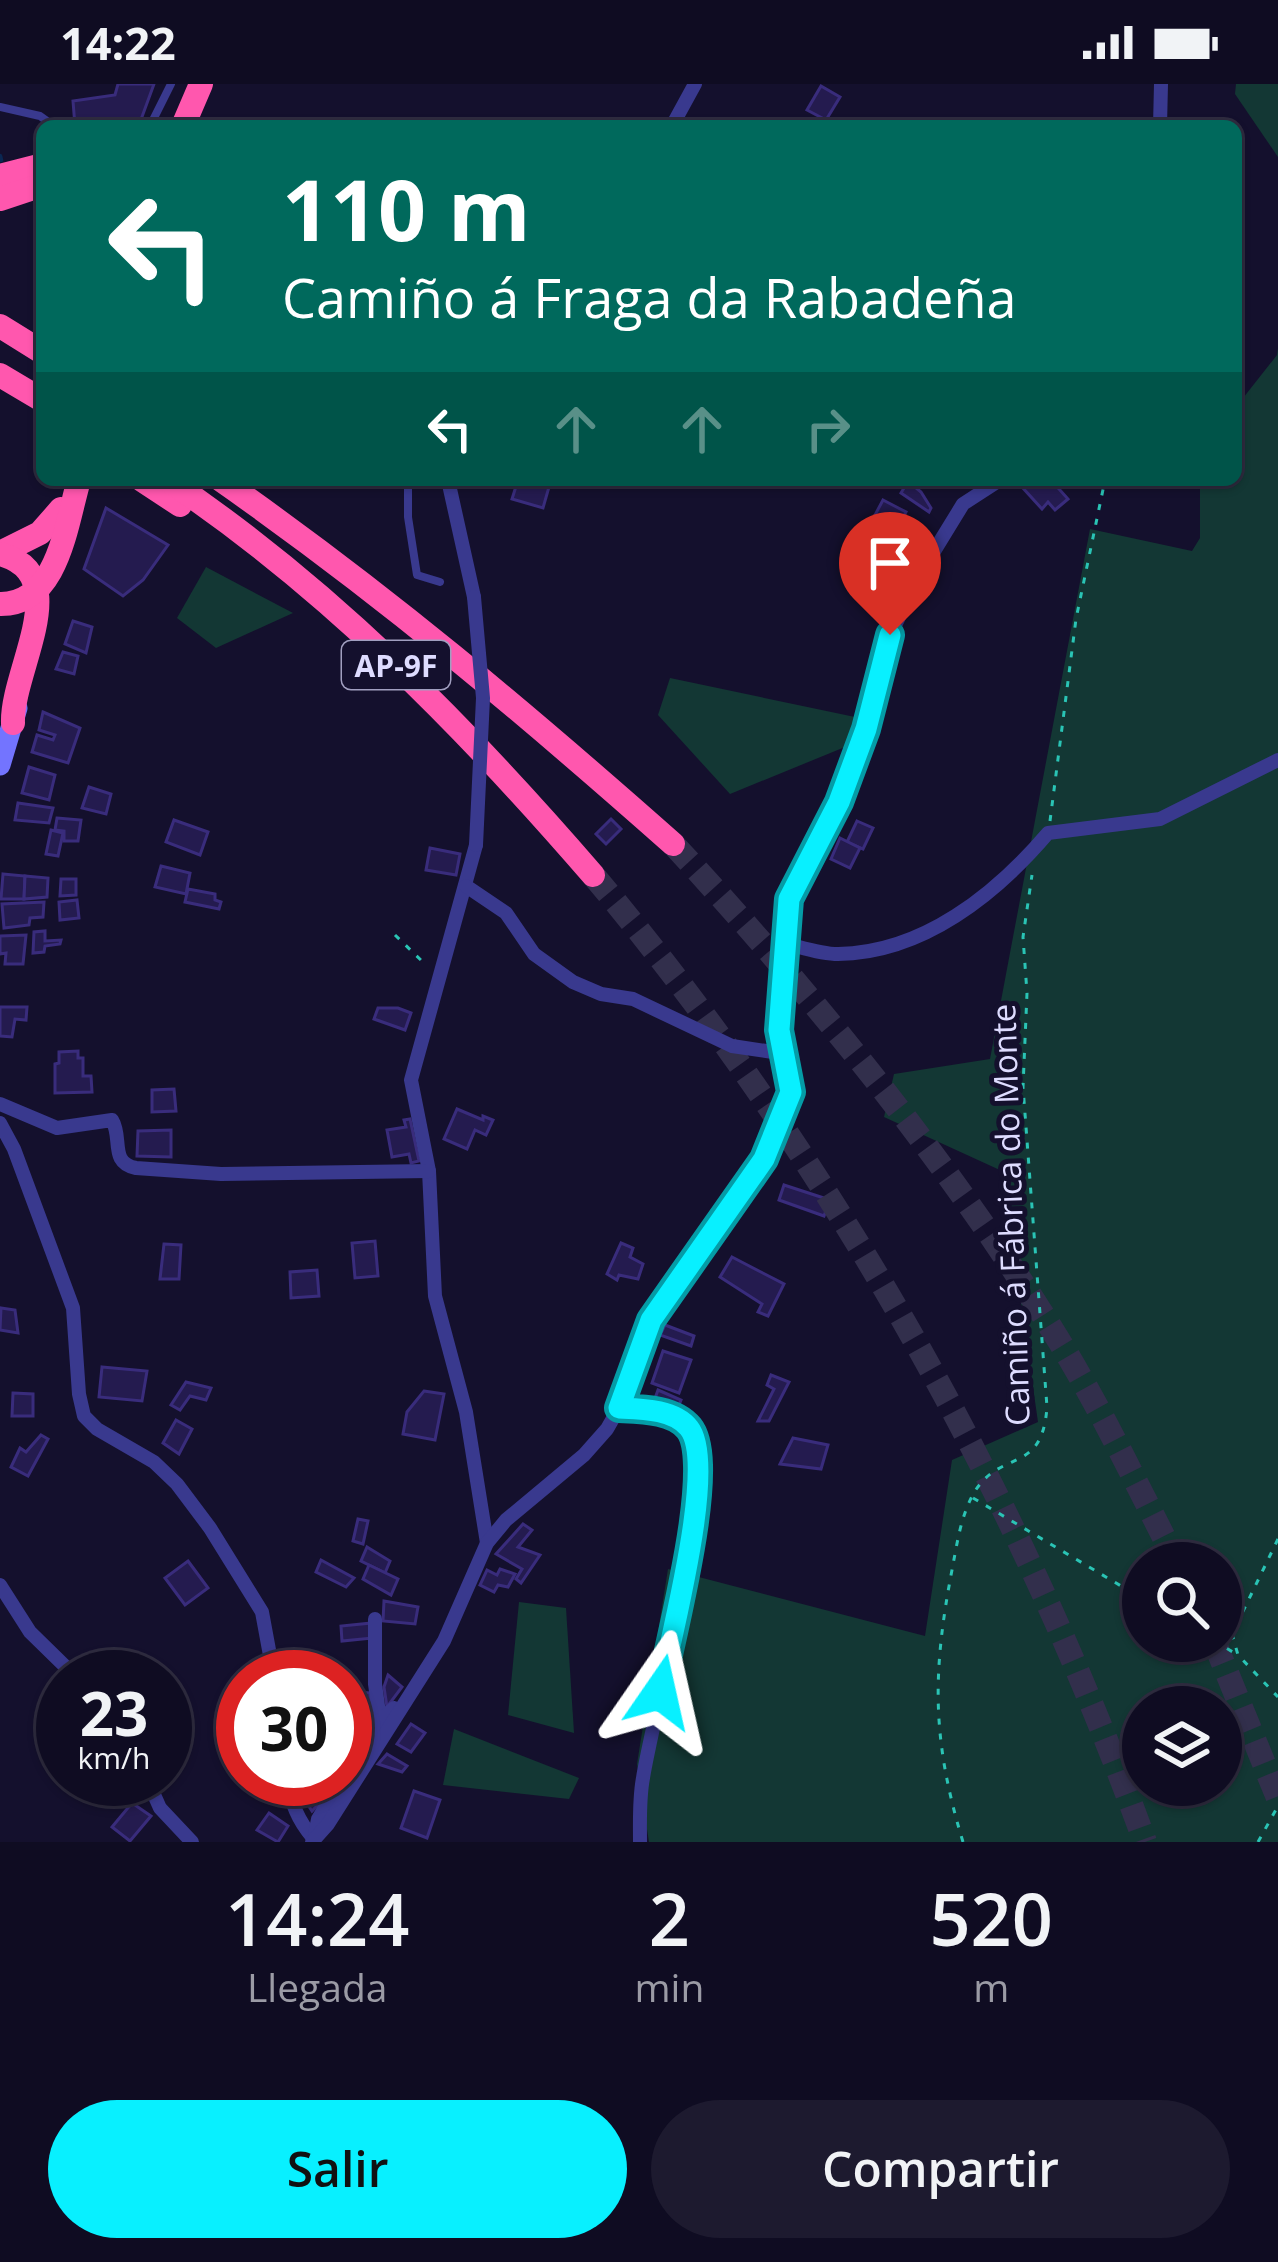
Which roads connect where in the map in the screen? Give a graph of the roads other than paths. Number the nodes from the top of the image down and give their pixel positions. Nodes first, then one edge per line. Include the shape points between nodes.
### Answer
1 (171, 84) edge
2 (186, 84) edge
3 (202, 84) edge
4 (694, 84) edge
5 (1161, 84) edge
6 (0, 107) edge
7 (46, 120) edge
8 (153, 120) edge
9 (180, 120) edge
10 (182, 120) edge
11 (675, 120) edge
12 (1160, 120) edge
13 (36, 167) edge
14 (0, 176) edge
15 (36, 187) edge
16 (0, 199) edge
17 (0, 326) edge
18 (0, 344) edge
19 (36, 356) edge
20 (36, 358) edge
21 (0, 375) edge
22 (0, 399) edge
23 (35, 403) edge
24 (67, 486) edge
25 (80, 486) edge
26 (80, 486) edge
27 (229, 486) edge
28 (250, 486) edge
29 (408, 486) edge
30 (449, 486) edge
31 (991, 486) edge
32 (170, 487) edge
33 (61, 508) junction
34 (0, 554) edge
35 (440, 583) dead end
36 (38, 591) junction
37 (0, 604) edge
38 (0, 613) edge
39 (21, 642) junction
40 (447, 647) junction
41 (6, 722) edge
42 (1278, 760) edge
43 (0, 765) edge
44 (673, 844) tunnel mouth
45 (593, 875) tunnel mouth
46 (466, 886) junction
47 (784, 943) junction
48 (786, 1054) junction
49 (0, 1104) edge
50 (0, 1123) edge
51 (429, 1171) junction
52 (619, 1408) junction
53 (487, 1543) junction
54 (0, 1586) edge
55 (375, 1619) dead end
56 (48, 1650) edge
57 (269, 1650) edge
58 (412, 1694) junction
59 (380, 1720) junction
60 (372, 1733) edge
61 (159, 1806) edge
62 (293, 1806) edge
63 (326, 1806) edge
64 (315, 1841) edge
65 (192, 1842) edge
66 (640, 1842) edge

1 - 8 lane
2 - 9 main road
3 - 10 highway
4 - 11 street
5 - 12 street
6 - 7 lane
13 - 14 highway
15 - 16 highway
17 - 19 highway
18 - 20 highway
21 - 23 highway
22 - 23 highway
24 - 33 main road
25 - 36 highway
26 - 41 main road
27 - 40 highway, AP-9F
28 - 40 highway
29 - 35 lane via 417,574
30 - 46 street, bridge via 474,597 484,717
31 - 47 street via 963,505 890,635 839,802 789,899
32 - 45 highway, AP-9F via 305,584 433,698
33 - 34 highway via 40,533
33 - 36 main road
34 - 36 highway via 23,565
36 - 37 highway
36 - 39 main road
36 - 41 highway
38 - 39 highway
39 - 41 main road
40 - 44 highway, AP-9F
41 - 43 main road
42 - 47 street via 1160,819 1048,833 1016,871 917,937 833,955
46 - 48 street via 506,913 534,954 573,982 633,999 732,1046
46 - 51 street via 411,1080
47 - 48 street via 779,1030
48 - 52 street via 791,1092 764,1159 651,1320
49 - 51 street via 57,1128 112,1120 119,1160 136,1168
50 - 57 street via 73,1308 84,1416 177,1484 262,1612
51 - 53 street via 435,1296 466,1412
52 - 53 street via 584,1456
52 - 66 street via 673,1416 698,1448 688,1558 641,1783
53 - 58 street
54 - 56 street
55 - 59 street
58 - 59 street
58 - 64 street
59 - 60 street
61 - 65 street
62 - 64 street
63 - 64 street

